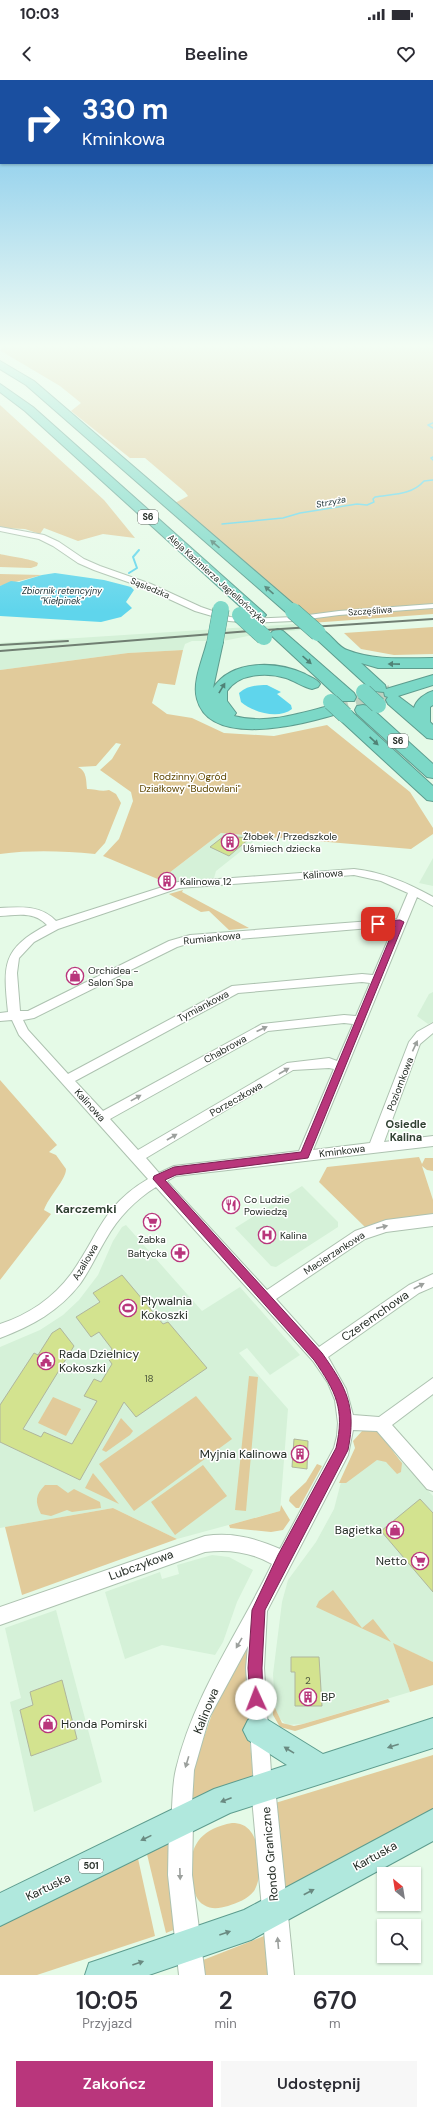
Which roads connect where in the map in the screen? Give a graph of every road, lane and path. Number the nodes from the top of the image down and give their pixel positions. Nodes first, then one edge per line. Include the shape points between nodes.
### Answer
1 (57, 435) edge
2 (75, 435) edge
3 (91, 435) edge
4 (108, 481) junction
5 (0, 529) edge
6 (221, 604) junction
7 (433, 606) edge
8 (307, 618) joint
9 (271, 635) junction
10 (340, 653) junction
11 (433, 663) edge
12 (433, 680) edge
13 (312, 684) junction
14 (433, 696) edge
15 (374, 698) junction
16 (337, 709) junction
17 (249, 723) junction
18 (429, 741) edge
19 (433, 773) edge
20 (433, 796) edge
21 (414, 891) junction
22 (433, 902) edge
23 (0, 912) edge
24 (400, 922) junction
25 (54, 926) junction
26 (377, 980) junction
27 (0, 1017) edge
28 (16, 1018) junction
29 (359, 1021) junction
30 (433, 1027) edge
31 (340, 1066) junction
32 (67, 1080) junction
33 (102, 1118) junction
34 (433, 1141) edge
35 (375, 1147) junction
36 (138, 1156) junction
37 (304, 1156) junction
38 (158, 1179) junction
39 (433, 1220) edge
40 (433, 1280) edge
41 (266, 1298) junction
42 (0, 1332) edge
43 (318, 1356) junction
44 (433, 1385) edge
45 (346, 1422) junction
46 (381, 1424) junction
47 (433, 1483) edge
48 (283, 1560) junction
49 (259, 1610) junction
50 (0, 1616) edge
51 (258, 1730) junction
52 (433, 1733) edge
53 (320, 1769) junction
54 (263, 1788) junction
55 (181, 1821) junction
56 (433, 1824) edge
57 (0, 1910) edge
58 (275, 1911) junction
59 (190, 1960) edge
60 (101, 1975) edge
61 (281, 1975) edge

1 - 4 highway, Aleja Kazimierza Jagiellończyka / S6
2 - 15 highway, Aleja Kazimierza Jagiellończyka / S6 via 298,634
10 -> 3 highway, bridge
4 - 6 highway via 158,539
4 - 9 highway, Aleja Kazimierza Jagiellończyka / S6 via 258,615
5 - 8 street, Sąsiedzka via 41,537 81,561 217,616 251,621
6 - 9 highway, bridge
6 - 17 highway, bridge via 204,693 206,702 221,718
7 - 8 street, Szczęśliwa
9 - 13 highway
9 -> 15 highway, Aleja Kazimierza Jagiellończyka / S6
11 -> 10 highway via 378,663
10 - 15 highway
12 - 15 highway
13 - 16 highway
17 -> 13 highway via 229,713 219,702 219,691 229,679 248,672 268,670 293,675
14 - 18 highway via 422,706
15 - 18 highway, Aleja Kazimierza Jagiellończyka / S6
15 - 19 highway, Aleja Kazimierza Jagiellończyka / S6
16 - 17 highway via 283,724
16 -> 20 highway
21 - 22 street, Kalinowa
21 - 24 street
21 - 25 street, Kalinowa via 388,878 354,872 178,885
23 - 25 street via 40,912
24 - 26 street
24 - 28 street, Rumiankowa via 190,939 173,944 30,1015
25 - 28 street, Kalinowa via 30,939 14,957 11,973
26 - 29 street
26 - 32 street, Tymiankowa via 362,978 236,989
27 - 28 street, Rumiankowa
28 - 32 street, Kalinowa via 24,1032
29 - 31 street
33 -> 29 street, Chabrowa via 266,1026 344,1019
35 -> 30 street, Poziomkowa via 416,1042 422,1034
36 -> 31 street, Porzeczkowa via 292,1066 329,1063
31 - 37 street
32 - 33 street, Kalinowa
33 - 36 street, Kalinowa
34 - 35 street, Kminkowa
35 - 37 street, Kminkowa
36 - 38 street, Kalinowa
37 - 38 street, Kminkowa via 174,1171
38 - 41 street, Kalinowa
38 - 42 street, Azaliowa via 130,1199 113,1217 82,1269 57,1301 30,1319
41 -> 39 street, Macierzankowa via 360,1235 386,1226
43 -> 40 street, Czeremchowa via 414,1289
41 - 43 street, Kalinowa
43 - 45 street, Kalinowa via 337,1385 343,1401
44 - 46 street
45 - 46 street
45 - 48 street, Kalinowa via 342,1450
46 - 47 street
48 - 49 street, Kalinowa
48 - 50 street, Lubczykowa via 243,1543 206,1544
49 - 51 street, Kalinowa via 255,1668
49 -> 55 street, Kalinowa via 201,1716 185,1770
53 -> 51 main road
51 - 54 street, Kalinowa
52 -> 53 main road, 501
53 - 54 main road, 501
54 -> 55 main road, 501 via 225,1800
54 - 58 street, Rondo Graniczne
55 -> 57 main road, Kartuska / 501
55 -> 59 street via 180,1875
58 -> 56 main road, Kartuska
59 -> 58 main road, Rondo Graniczne
61 -> 58 street
60 -> 59 main road

